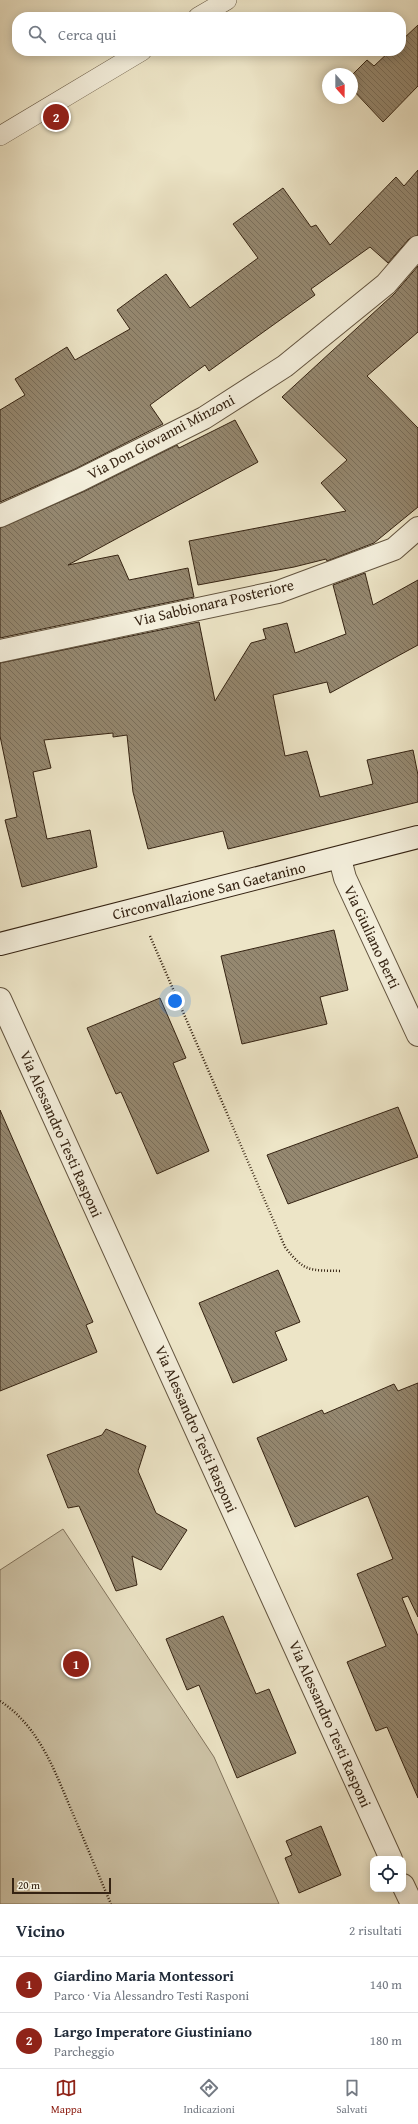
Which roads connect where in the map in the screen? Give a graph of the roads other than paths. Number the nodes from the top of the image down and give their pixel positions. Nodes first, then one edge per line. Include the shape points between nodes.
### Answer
1 (227, 0) edge
2 (207, 12) edge
3 (134, 56) edge
4 (0, 136) edge
5 (418, 247) edge
6 (0, 516) edge
7 (418, 528) edge
8 (0, 651) edge
9 (418, 837) edge
10 (340, 859) junction
11 (0, 944) edge
12 (0, 999) edge
13 (418, 1035) edge
14 (390, 1856) edge
15 (406, 1891) edge
16 (412, 1904) edge

1 - 2 lane
3 - 4 lane
5 - 6 street, Via Don Giovanni Minzoni via 386,284 279,370 204,418 80,480
7 - 8 street, Via Sabbionara Posteriore via 394,549 278,592
9 - 10 street, Circonvallazione San Gaetanino
10 - 11 street, Circonvallazione San Gaetanino
10 - 13 street, Via Giuliano Berti via 345,878
12 - 14 street, Via Alessandro Testi Rasponi
15 - 16 street

